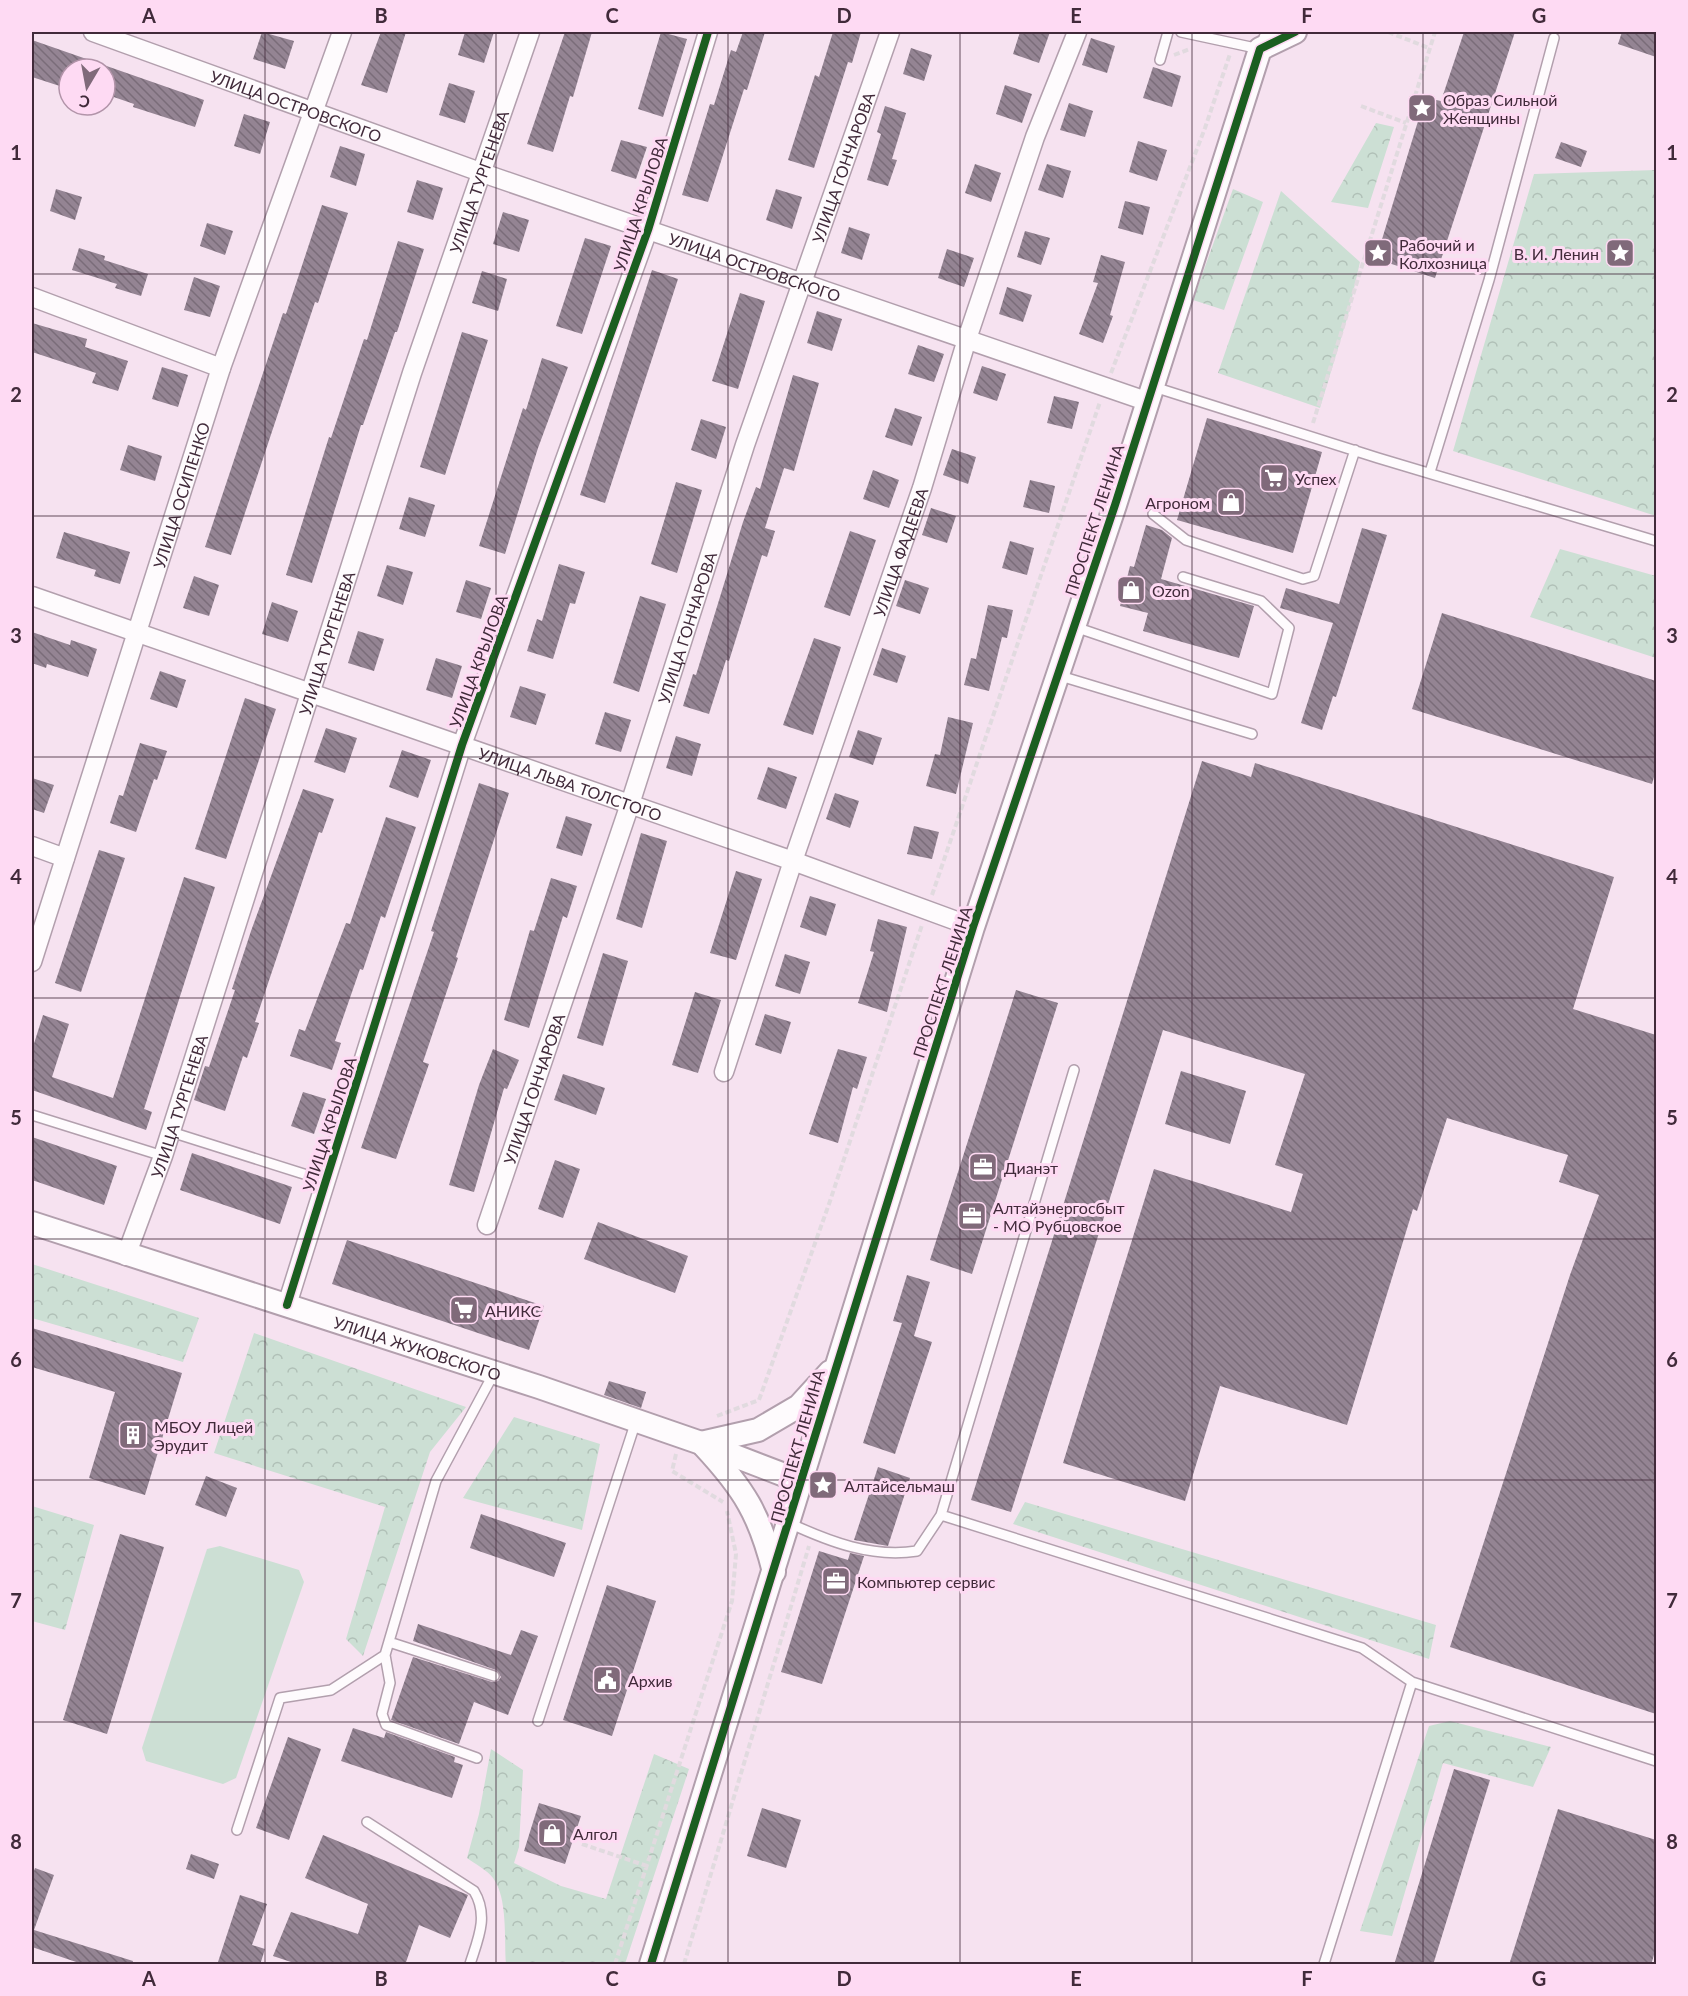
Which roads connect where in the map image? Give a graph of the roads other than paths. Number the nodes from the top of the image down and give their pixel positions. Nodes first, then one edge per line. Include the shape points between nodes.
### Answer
1 (93, 32) edge
2 (342, 32) edge
3 (530, 32) edge
4 (708, 32) edge
5 (890, 32) edge
6 (1077, 32) edge
7 (1168, 32) edge
8 (1181, 32) edge
9 (1295, 32) edge
10 (1215, 38) edge
11 (1554, 38) dead end
12 (1263, 40) edge
13 (1160, 60) road end
14 (315, 111) junction
15 (482, 172) junction
16 (648, 230) junction
17 (802, 282) junction
18 (32, 297) edge
19 (967, 339) junction
20 (221, 368) junction
21 (1149, 393) junction
22 (1355, 450) junction
23 (1430, 472) junction
24 (1153, 514) dead end
25 (1656, 542) edge
26 (1183, 577) dead end
27 (32, 596) edge
28 (1073, 627) junction
29 (137, 632) junction
30 (1057, 675) junction
31 (310, 692) junction
32 (1252, 734) dead end
33 (462, 745) junction
34 (630, 804) junction
35 (32, 846) edge
36 (65, 858) junction
37 (793, 861) junction
38 (973, 927) junction
39 (32, 962) edge
40 (1074, 1070) dead end
41 (724, 1072) dead end
42 (32, 1115) edge
43 (171, 1132) junction
44 (163, 1156) junction
45 (326, 1181) junction
46 (32, 1223) edge
47 (487, 1225) dead end
48 (126, 1256) junction
49 (287, 1305) junction
50 (835, 1366) junction
51 (494, 1373) junction
52 (636, 1421) junction
53 (701, 1443) junction
54 (800, 1481) junction
55 (941, 1515) junction
56 (789, 1523) junction
57 (774, 1572) junction
58 (389, 1642) junction
59 (385, 1655) junction
60 (494, 1676) dead end
61 (1412, 1682) junction
62 (538, 1721) dead end
63 (477, 1758) dead end
64 (1656, 1761) edge
65 (367, 1822) dead end
66 (237, 1830) dead end
67 (470, 1965) edge
68 (651, 1965) edge
69 (1324, 1965) edge

1 - 14 street, УЛИЦА ОСТРОВСКОГО
2 - 14 street, УЛИЦА ОСИПЕНКО
3 - 15 street, УЛИЦА ТУРГЕНЕВА
4 - 16 street, УЛИЦА КРЫЛОВА
5 - 17 street, УЛИЦА ГОНЧАРОВА
6 - 19 street, УЛИЦА ФАДЕЕВА via 1035,137
7 - 13 lane
8 - 10 lane
9 - 12 street
10 - 12 lane via 1233,45
11 - 23 lane via 1489,280
12 - 21 street, ПРОСПЕКТ ЛЕНИНА
14 - 15 street, УЛИЦА ОСТРОВСКОГО
14 - 20 street, УЛИЦА ОСИПЕНКО
15 - 16 street, УЛИЦА ОСТРОВСКОГО
15 - 31 street, УЛИЦА ТУРГЕНЕВА via 412,373
16 - 17 street, УЛИЦА ОСТРОВСКОГО
16 - 33 street, УЛИЦА КРЫЛОВА
17 - 19 street, УЛИЦА ОСТРОВСКОГО
17 - 34 street, УЛИЦА ГОНЧАРОВА via 745,445
18 - 20 street
19 - 21 street, УЛИЦА ОСТРОВСКОГО via 1106,387
19 - 37 street, УЛИЦА ФАДЕЕВА via 922,488
20 - 29 street, УЛИЦА ОСИПЕНКО
21 - 22 lane
21 - 28 street, ПРОСПЕКТ ЛЕНИНА
22 - 23 lane
22 - 24 lane via 1314,576 1303,579 1186,540
23 - 25 lane
26 - 28 lane via 1261,601 1289,628 1272,694
27 - 29 street, УЛИЦА ЛЬВА ТОЛСТОГО
28 - 30 street, ПРОСПЕКТ ЛЕНИНА
29 - 31 street, УЛИЦА ЛЬВА ТОЛСТОГО
29 - 36 street, УЛИЦА ОСИПЕНКО
30 - 32 lane
30 - 38 street, ПРОСПЕКТ ЛЕНИНА
31 - 33 street, УЛИЦА ЛЬВА ТОЛСТОГО
31 - 43 street, УЛИЦА ТУРГЕНЕВА
33 - 34 street, УЛИЦА ЛЬВА ТОЛСТОГО
33 - 45 street, УЛИЦА КРЫЛОВА
34 - 37 street, УЛИЦА ЛЬВА ТОЛСТОГО
34 - 47 street, УЛИЦА ГОНЧАРОВА
35 - 36 street
36 - 39 street, УЛИЦА ОСИПЕНКО
37 - 38 street, УЛИЦА ЛЬВА ТОЛСТОГО
37 - 41 street, УЛИЦА ФАДЕЕВА
38 - 50 street, ПРОСПЕКТ ЛЕНИНА
40 - 55 lane
42 - 44 lane
43 - 44 street, УЛИЦА ТУРГЕНЕВА
43 - 45 lane
44 - 48 street, УЛИЦА ТУРГЕНЕВА
45 - 49 street, УЛИЦА КРЫЛОВА
46 - 48 street, УЛИЦА ЖУКОВСКОГО
48 - 49 street, УЛИЦА ЖУКОВСКОГО
49 - 51 street, УЛИЦА ЖУКОВСКОГО
50 - 53 street via 799,1406 758,1430
50 - 54 street, ПРОСПЕКТ ЛЕНИНА
51 - 52 street, УЛИЦА ЖУКОВСКОГО
51 - 58 lane via 436,1481
52 - 53 street, УЛИЦА ЖУКОВСКОГО
52 - 62 lane
53 - 54 street, УЛИЦА ЖУКОВСКОГО
53 - 57 street via 733,1477 756,1514
54 - 56 street, ПРОСПЕКТ ЛЕНИНА
55 - 56 lane via 917,1551 892,1555 858,1549
55 - 61 lane via 1362,1648
56 - 57 street, ПРОСПЕКТ ЛЕНИНА
57 - 68 street, ПРОСПЕКТ ЛЕНИНА
58 - 59 lane
58 - 60 lane
59 - 63 lane via 390,1683 382,1714 386,1725
59 - 66 lane via 331,1690 280,1698
61 - 64 lane
61 - 69 lane
65 - 67 lane via 474,1891 482,1905 482,1927

